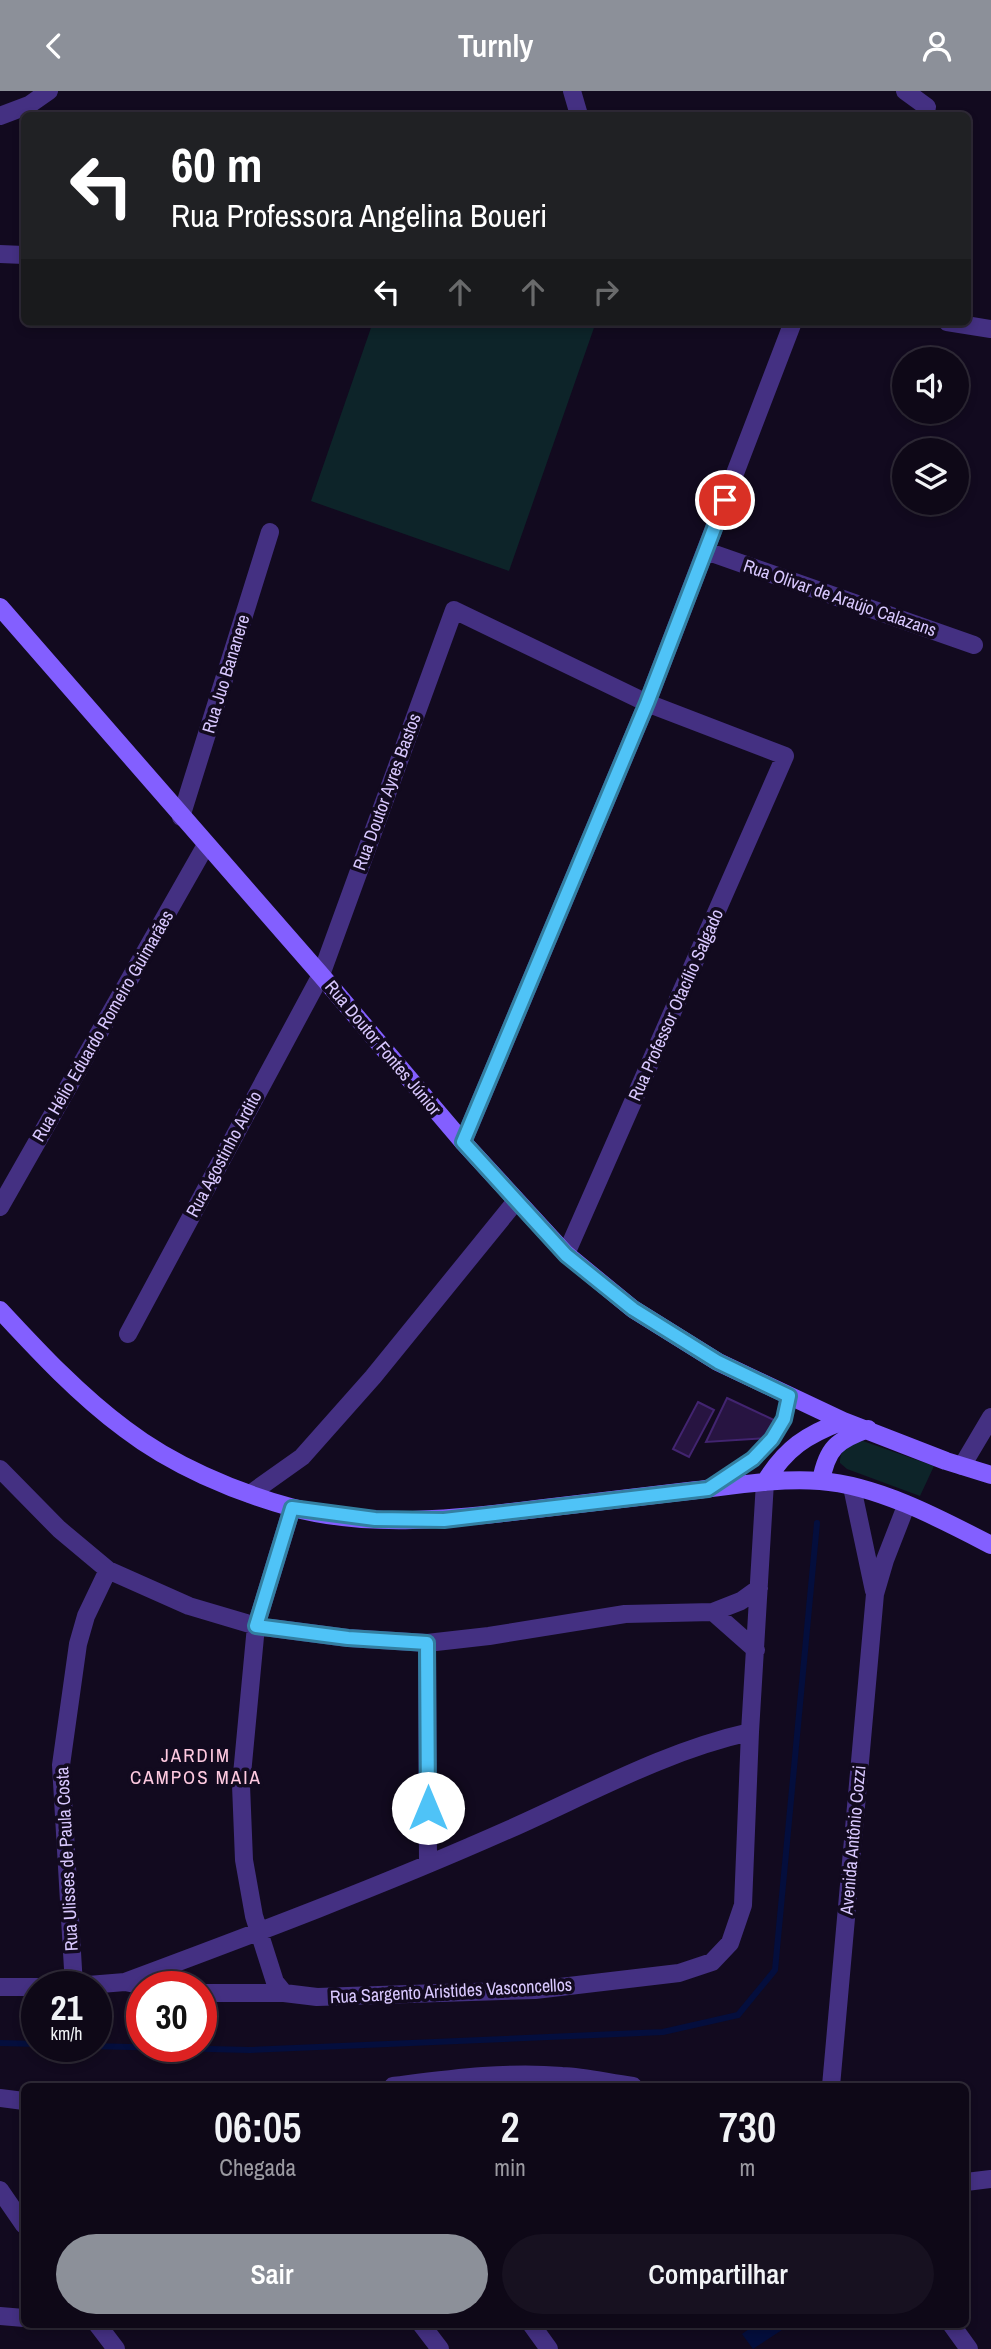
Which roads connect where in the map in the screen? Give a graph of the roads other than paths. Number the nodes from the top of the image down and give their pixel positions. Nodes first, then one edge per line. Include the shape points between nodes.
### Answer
1 (49, 91) edge
2 (572, 91) edge
3 (905, 91) edge
4 (927, 107) dead end
5 (578, 112) edge
6 (0, 116) edge
7 (0, 254) edge
8 (21, 255) edge
9 (791, 326) edge
10 (971, 326) edge
11 (991, 329) edge
12 (270, 532) dead end
13 (706, 551) junction
14 (0, 607) edge
15 (974, 645) dead end
16 (647, 703) junction
17 (181, 817) junction
18 (206, 845) junction
19 (321, 975) junction
20 (463, 1142) junction
21 (516, 1201) junction
22 (0, 1207) edge
23 (566, 1255) junction
24 (0, 1310) edge
25 (128, 1334) dead end
26 (789, 1396) junction
27 (991, 1417) edge
28 (843, 1421) junction
29 (868, 1429) junction
30 (954, 1463) junction
31 (0, 1469) edge
32 (991, 1475) edge
33 (821, 1481) junction
34 (765, 1482) junction
35 (852, 1487) junction
36 (708, 1489) junction
37 (250, 1494) junction
38 (906, 1506) junction
39 (292, 1508) junction
40 (991, 1545) edge
41 (108, 1570) junction
42 (759, 1588) junction
43 (875, 1594) junction
44 (713, 1612) junction
45 (256, 1626) junction
46 (427, 1643) junction
47 (756, 1650) junction
48 (750, 1732) junction
49 (428, 1863) junction
50 (259, 1933) junction
51 (74, 1971) edge
52 (125, 1983) joint
53 (112, 1984) edge
54 (0, 1987) edge
55 (21, 1987) edge
56 (217, 1993) edge
57 (284, 1993) junction
58 (417, 2083) edge
59 (612, 2083) edge
60 (831, 2083) edge
61 (0, 2098) edge
62 (21, 2101) edge
63 (991, 2179) edge
64 (969, 2182) edge
65 (0, 2190) edge
66 (21, 2221) edge
67 (0, 2316) edge
68 (21, 2318) edge
69 (100, 2328) edge
70 (424, 2328) edge
71 (534, 2328) edge
72 (954, 2328) edge
73 (116, 2349) edge
74 (439, 2349) edge
75 (549, 2349) edge
76 (969, 2349) edge

1 - 6 street
2 - 5 street
3 - 4 street
7 - 8 street
9 - 13 street
10 - 11 street
12 - 17 street, Rua Juo Bananere
13 - 15 street, Rua Olivar de Araújo Calazans
13 - 16 street
14 - 17 street, Rua Doutor Fontes Júnior
16 - 19 street, Rua Doutor Ayres Bastos via 453,610
16 - 20 street
16 - 23 street, Rua Professor Otacílio Salgado via 785,756
17 - 18 street, Rua Doutor Fontes Júnior
18 - 19 street, Rua Doutor Fontes Júnior
18 - 22 street, Rua Hélio Eduardo Romeiro Guimarães
19 - 20 street, Rua Doutor Fontes Júnior
19 - 25 street, Rua Agostinho Ardito
20 - 21 street, Rua Doutor Fontes Júnior
21 - 23 street, Rua Doutor Fontes Júnior
21 - 37 street via 302,1457
23 - 26 street, Rua Doutor Fontes Júnior via 633,1309 718,1362
24 - 37 street via 82,1393 126,1430 179,1463
26 - 28 street, Rua Doutor Fontes Júnior
26 - 36 lane via 784,1419 772,1439 753,1459
27 - 30 street
28 - 29 street, Rua Doutor Fontes Júnior
28 - 34 street via 790,1448
29 - 30 street, Rua Doutor Fontes Júnior
29 - 33 street via 834,1447 824,1462
30 - 32 street, Rua Doutor Fontes Júnior
31 - 41 street via 59,1529
33 - 34 street
33 - 35 street
34 - 36 street
34 - 42 street, Rua Sargento Aristides Vasconcellos
35 - 38 street
35 - 43 street, Avenida Antônio Cozzi
36 - 39 street via 444,1520 375,1519
37 - 39 street
38 - 40 street
38 - 43 street, Avenida Antônio Cozzi
39 - 45 street
41 - 45 street via 189,1606
41 - 51 street, Rua Ulisses de Paula Costa via 78,1644 61,1765
42 - 44 street
42 - 47 street, Rua Sargento Aristides Vasconcellos
43 - 60 street, Avenida Antônio Cozzi
44 - 46 street via 625,1615
44 - 47 street
45 - 46 street
45 - 50 street via 241,1785 244,1860
46 - 49 street
47 - 48 street, Rua Sargento Aristides Vasconcellos
48 - 49 street via 672,1755
48 - 57 street, Rua Sargento Aristides Vasconcellos via 743,1905 730,1944 712,1962 678,1973 535,1990 317,1997
49 - 50 street
50 - 52 street
50 - 57 street via 275,1982
52 - 53 street
54 - 55 street
56 - 57 street, Rua Sargento Aristides Vasconcellos
58 - 59 street via 524,2074
61 - 62 street
63 - 64 street
65 - 66 street
67 - 68 street
69 - 73 street
70 - 74 street
71 - 75 street
72 - 76 street

